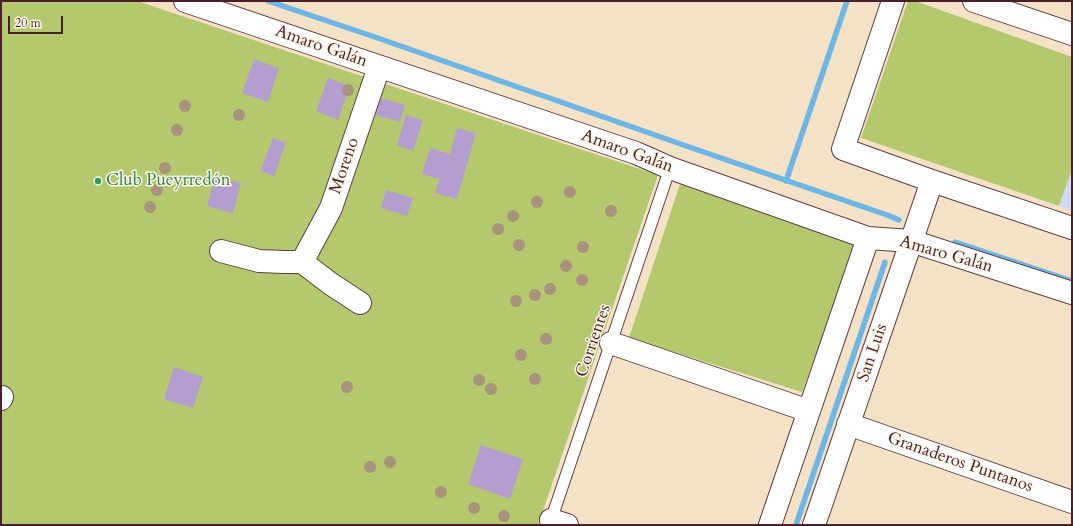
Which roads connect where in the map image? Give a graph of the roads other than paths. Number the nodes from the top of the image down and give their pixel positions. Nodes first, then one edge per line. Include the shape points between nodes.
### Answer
1 (185, 1) edge
2 (893, 1) edge
3 (974, 1) edge
4 (1072, 34) edge
5 (379, 67) junction
6 (670, 168) junction
7 (932, 181) junction
8 (1072, 228) edge
9 (868, 238) junction
10 (911, 241) junction
11 (221, 251) dead end
12 (302, 262) junction
13 (1072, 293) edge
14 (360, 303) dead end
15 (611, 343) junction
16 (809, 411) junction
17 (848, 424) junction
18 (1072, 502) edge
19 (556, 523) edge
20 (770, 525) edge
21 (814, 525) edge

1 - 5 street, Amaro Galán
2 - 7 street via 843,149
3 - 4 street
5 - 6 street, Amaro Galán via 636,153
5 - 12 street, Moreno via 331,208
6 - 9 street, Amaro Galán
6 - 15 lane, Corrientes
7 - 8 street
7 - 10 street, San Luis
9 - 10 street, Amaro Galán
9 - 16 street
10 - 13 street, Amaro Galán
10 - 17 street, San Luis
11 - 12 street via 259,261
12 - 14 street
15 - 16 street
15 - 19 lane, Corrientes
16 - 20 street
17 - 18 street, Granaderos Puntanos
17 - 21 street, San Luis

